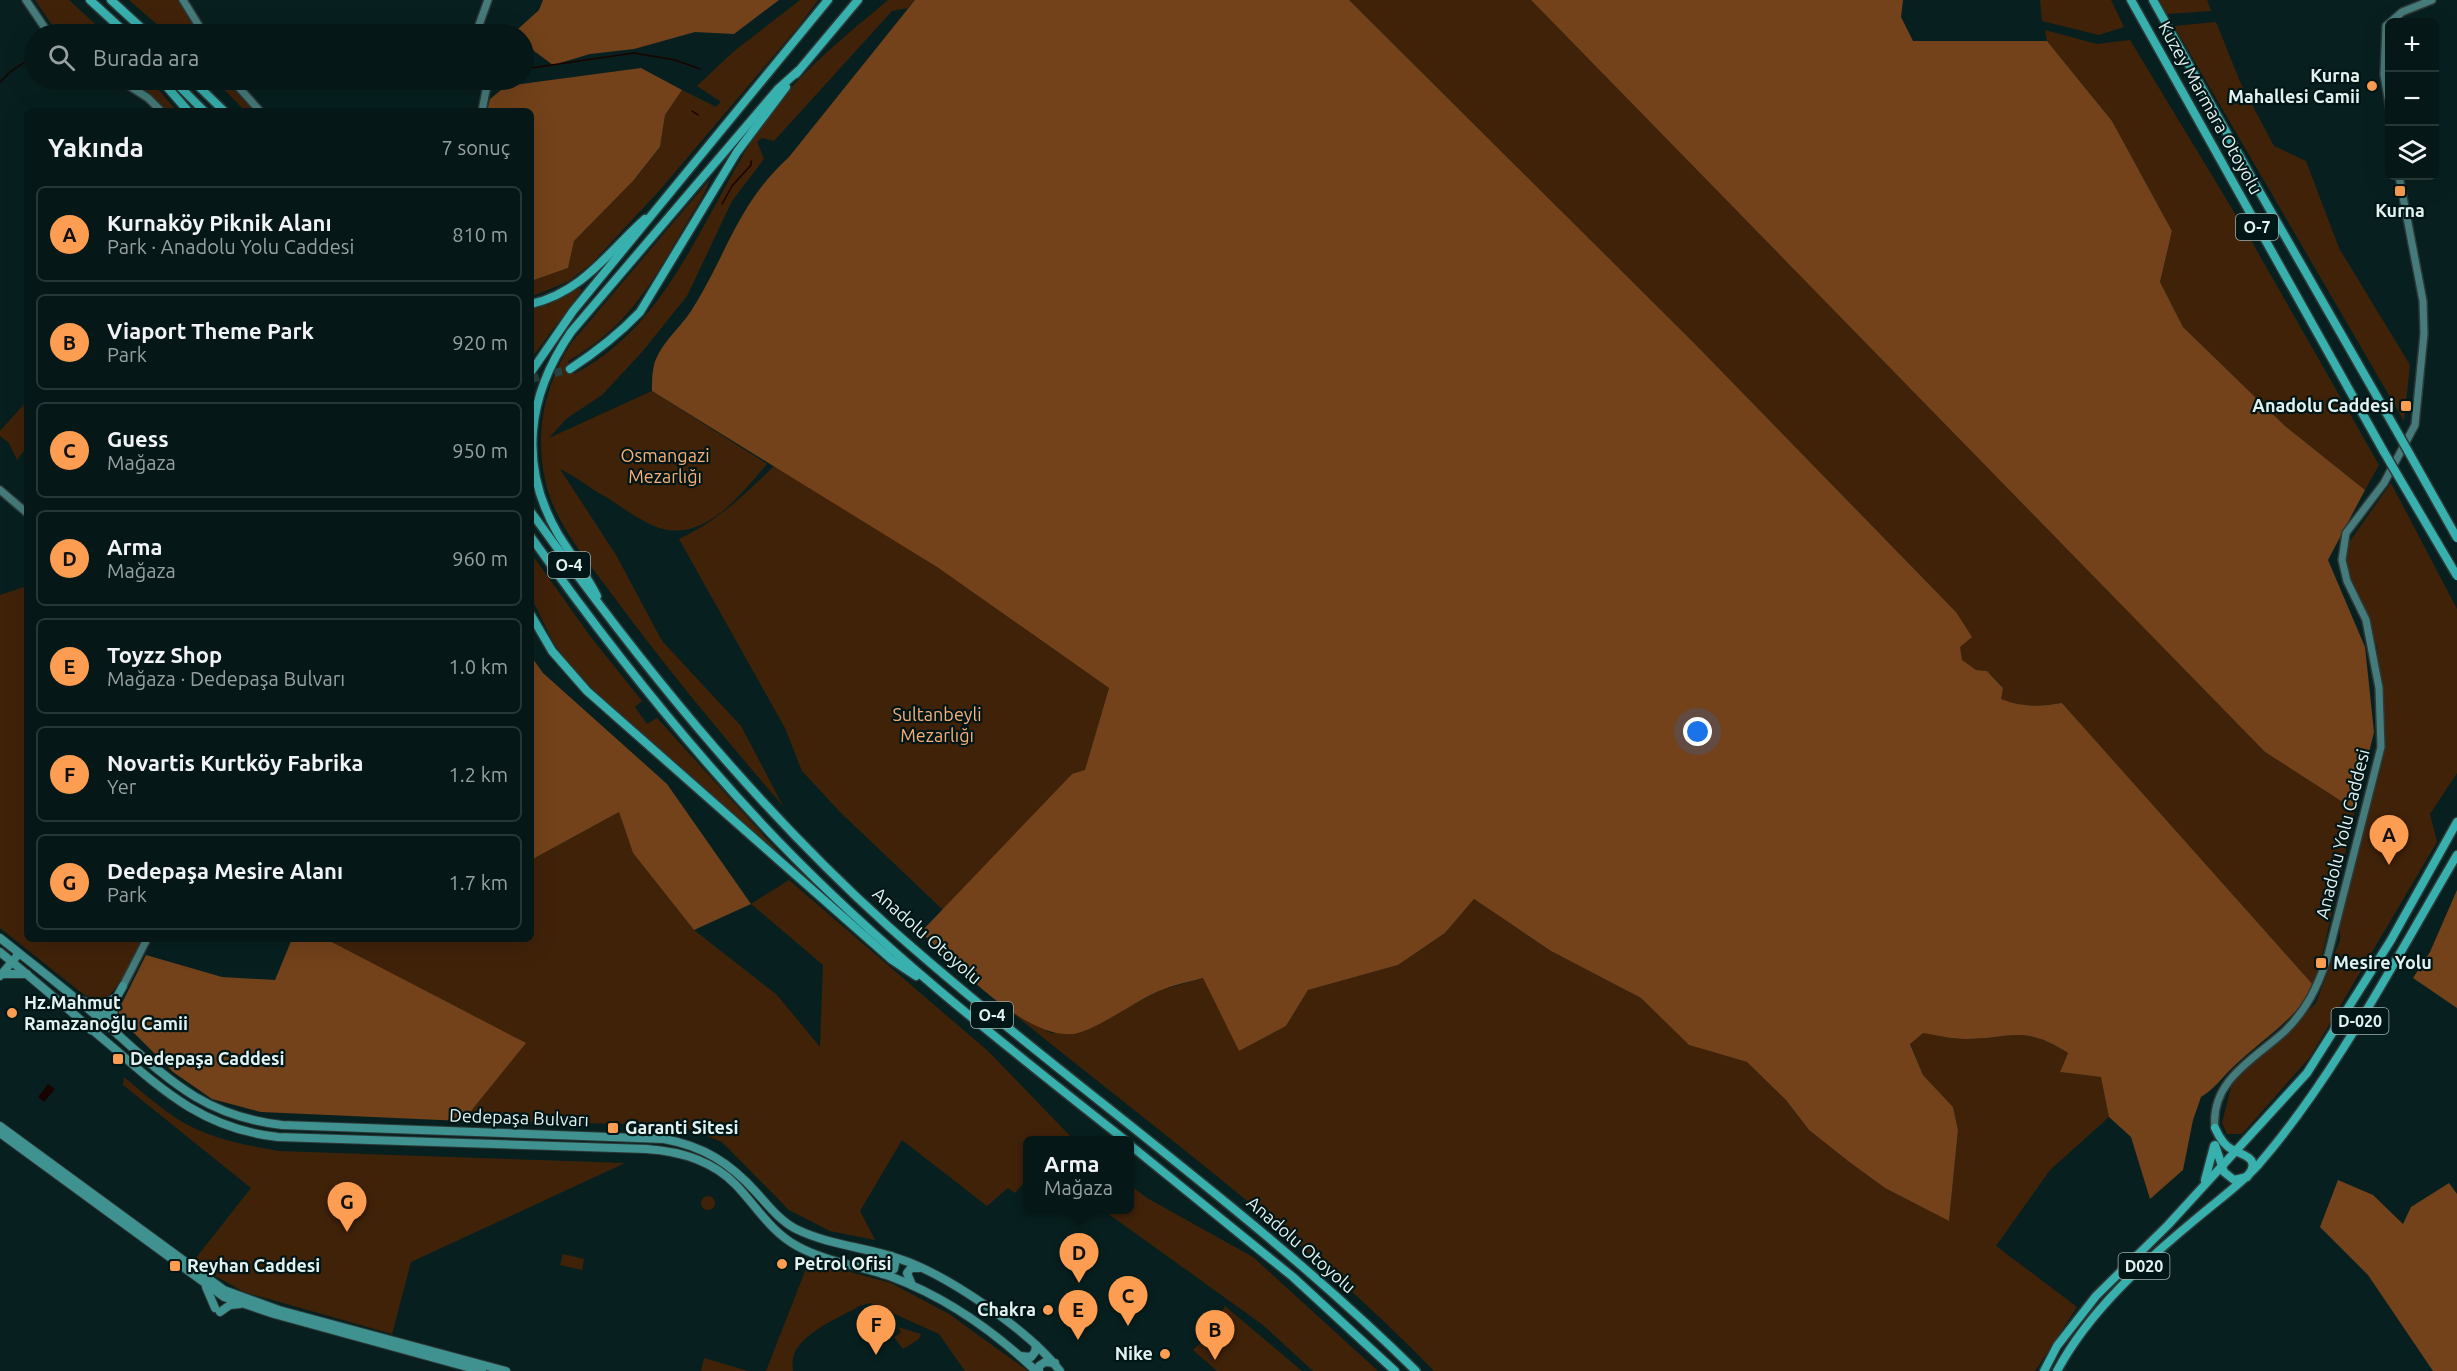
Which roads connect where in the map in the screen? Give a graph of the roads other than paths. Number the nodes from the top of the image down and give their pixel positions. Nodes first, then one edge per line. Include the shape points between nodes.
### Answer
1 (26, 0) edge
2 (90, 0) edge
3 (111, 0) edge
4 (183, 0) edge
5 (488, 0) edge
6 (828, 0) edge
7 (858, 0) edge
8 (2131, 0) edge
9 (2153, 0) edge
10 (2432, 0) edge
11 (42, 24) edge
12 (117, 24) edge
13 (137, 24) edge
14 (198, 24) edge
15 (479, 24) edge
16 (798, 71) junction
17 (2385, 81) edge
18 (136, 90) edge
19 (170, 90) edge
20 (183, 90) edge
21 (202, 90) edge
22 (241, 90) edge
23 (486, 90) edge
24 (158, 108) edge
25 (185, 108) edge
26 (201, 108) edge
27 (221, 108) edge
28 (257, 108) edge
29 (483, 108) edge
30 (2400, 180) edge
31 (654, 211) junction
32 (534, 303) edge
33 (534, 368) edge
34 (570, 369) tunnel mouth
35 (534, 422) edge
36 (534, 465) edge
37 (0, 490) edge
38 (24, 510) edge
39 (534, 516) edge
40 (2457, 538) edge
41 (534, 541) edge
42 (2457, 576) edge
43 (608, 618) junction
44 (534, 620) edge
45 (2456, 823) edge
46 (2457, 855) edge
47 (0, 938) edge
48 (145, 942) edge
49 (17, 952) junction
50 (6, 957) edge
51 (0, 964) edge
52 (27, 974) junction
53 (1, 975) edge
54 (123, 986) joint
55 (947, 997) junction
56 (75, 1000) junction
57 (113, 1002) junction
58 (101, 1019) junction
59 (92, 1030) junction
60 (118, 1035) junction
61 (0, 1126) edge
62 (2216, 1128) junction
63 (0, 1133) edge
64 (1120, 1136) edge
65 (2215, 1145) junction
66 (1134, 1148) edge
67 (2235, 1151) junction
68 (2223, 1163) junction
69 (2247, 1177) junction
70 (2202, 1186) junction
71 (891, 1256) junction
72 (921, 1268) junction
73 (882, 1274) junction
74 (201, 1281) junction
75 (912, 1285) junction
76 (222, 1293) junction
77 (243, 1304) junction
78 (218, 1310) junction
79 (1036, 1345) junction
80 (1020, 1356) junction
81 (1054, 1363) junction
82 (482, 1371) edge
83 (506, 1371) edge
84 (1038, 1371) edge
85 (1060, 1371) edge
86 (1395, 1371) edge
87 (1416, 1371) edge
88 (2044, 1371) edge
89 (2057, 1371) edge

1 - 11 street
2 - 12 highway
3 - 13 highway
4 - 14 street
5 - 15 street
6 - 31 highway
7 - 16 highway
8 - 42 highway, Kuzey Marmara Otoyolu / O-7, bridge
9 - 40 highway, Kuzey Marmara Otoyolu / O-7, bridge
10 - 17 street via 2402,12 2386,26
16 - 34 highway via 738,152 640,312 621,333
16 - 35 highway via 778,89 571,332 540,389
18 - 24 street
19 - 25 highway
20 - 26 highway
21 - 27 highway
22 - 28 street
23 - 29 street
30 - 62 street, Anadolu Yolu Caddesi via 2423,301 2424,333 2415,425 2384,483 2346,533 2342,560 2347,582 2366,620 2379,688 2381,747 2316,993 2286,1030 2226,1083 2216,1108
31 - 32 highway via 604,262 572,287
31 - 33 highway via 573,311
36 - 43 highway via 540,496 558,534 586,574
37 - 38 street
39 - 43 highway, Anadolu Otoyolu / O-4
41 - 55 highway, Anadolu Otoyolu / O-4 via 623,661 747,807 861,922
43 - 87 highway, Anadolu Otoyolu / O-4 via 707,742 849,890 997,1019 1246,1219
44 - 55 highway via 552,651 587,691 892,960
45 - 67 highway via 2338,1028 2307,1073
46 - 69 highway, D-020 via 2355,1028
47 - 49 main road, Dedepaşa Bulvarı
48 - 54 street
49 - 50 main road
49 - 56 main road, Dedepaşa Bulvarı
50 - 51 main road
50 - 52 main road, Dedepaşa Bulvarı
50 - 53 main road
52 - 53 main road
52 - 59 main road, Dedepaşa Bulvarı
54 - 57 main road
55 - 64 highway, Anadolu Otoyolu / O-4
56 - 57 main road via 100,1005
56 - 58 main road, Dedepaşa Bulvarı
57 - 58 main road
57 - 60 main road
58 - 59 main road
58 - 60 main road, Dedepaşa Bulvarı
59 - 73 main road, Dedepaşa Bulvarı via 188,1108 218,1123 263,1135 646,1149 684,1154 719,1171 762,1217 797,1246
60 - 71 main road, Dedepaşa Bulvarı via 185,1092 254,1121 664,1139 689,1144 717,1156 795,1228 821,1239
61 - 76 main road
62 - 65 highway
62 - 67 highway via 2219,1137
63 - 74 main road
65 - 68 highway
65 - 70 highway
66 - 86 highway, Anadolu Otoyolu via 1293,1277
67 - 68 highway
67 - 69 highway via 2250,1159 2252,1168
68 - 69 highway via 2230,1178
68 - 70 highway, D020
69 - 89 highway, D020 via 2163,1247 2115,1294 2070,1346
70 - 88 highway, D020 via 2096,1296 2057,1346
71 - 72 main road, Dedepaşa Bulvarı
71 - 73 main road via 894,1269
72 - 75 main road via 911,1268 907,1273
72 - 79 main road, Dedepaşa Bulvarı via 966,1293
73 - 75 main road, Dedepaşa Bulvarı
74 - 76 main road
74 - 78 main road
75 - 80 main road, Dedepaşa Bulvarı via 954,1308
76 - 77 main road
76 - 78 main road
76 - 83 main road
77 - 78 main road
77 - 82 main road
79 - 80 main road via 1034,1355
79 - 81 main road, Dedepaşa Bulvarı
80 - 84 main road, Dedepaşa Bulvarı
81 - 84 main road via 1045,1362
81 - 85 main road, Dedepaşa Bulvarı

